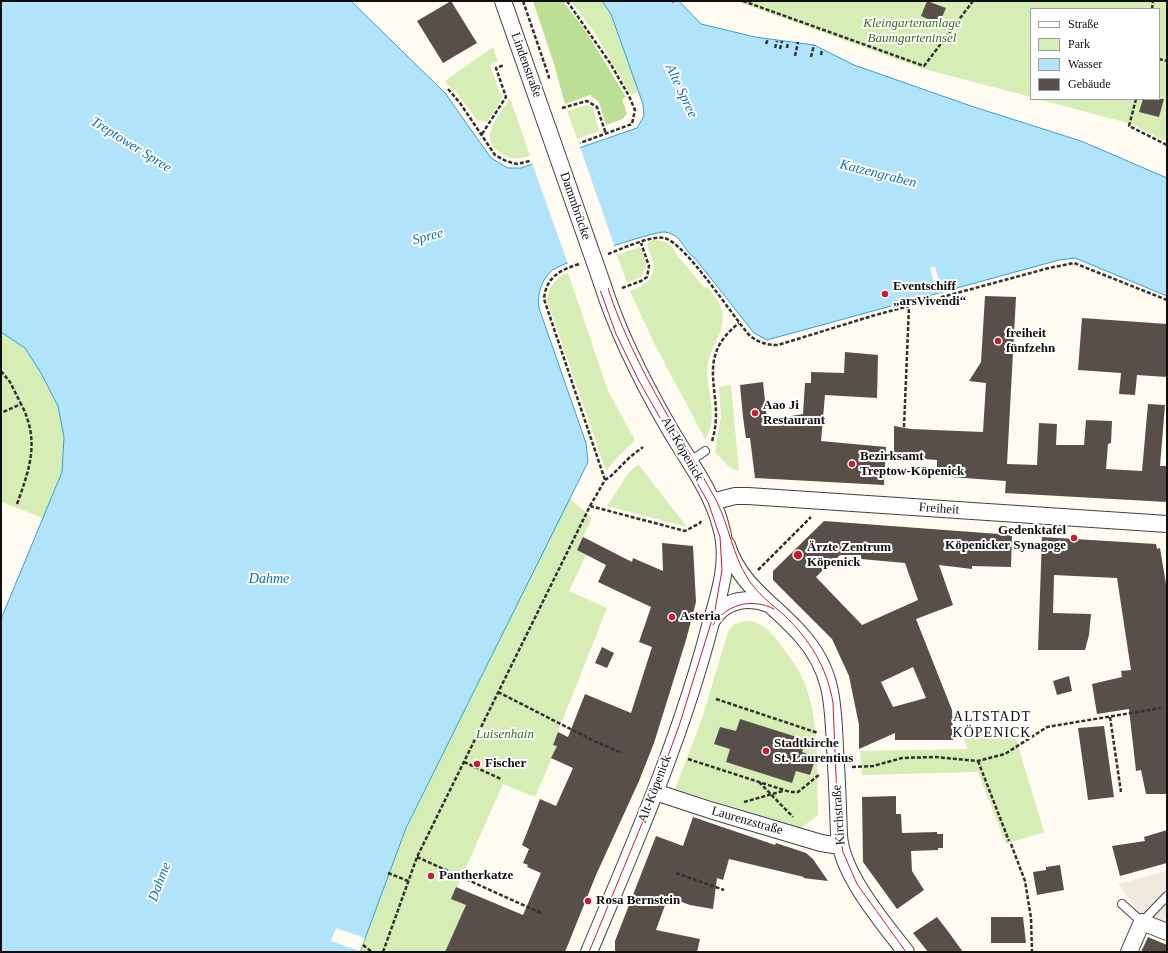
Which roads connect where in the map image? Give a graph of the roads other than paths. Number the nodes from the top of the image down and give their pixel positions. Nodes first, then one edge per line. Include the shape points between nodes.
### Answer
1 (503, 1) edge
2 (548, 129) joint
3 (602, 283) joint
4 (705, 451) road end
5 (689, 462) junction
6 (712, 502) junction
7 (1167, 524) edge
8 (722, 528) junction
9 (768, 604) junction
10 (711, 622) junction
11 (655, 792) junction
12 (840, 846) junction
13 (1167, 896) edge
14 (1122, 904) dead end
15 (1142, 922) junction
16 (1167, 932) edge
17 (589, 952) edge
18 (906, 952) edge
19 (1128, 952) edge

1 - 2 street, Lindenstraße
2 - 3 street, Dammbrücke, bridge
3 - 5 street, Alt-Köpenick via 632,361
4 - 5 lane
5 - 6 street, Alt-Köpenick
6 - 7 street, Freiheit via 741,496
6 - 8 street, Alt-Köpenick
8 - 9 street, Kirchstraße via 733,562 746,582
8 - 10 street, Alt-Köpenick via 723,572
9 - 10 street, Alt-Köpenick via 750,600 735,602 718,613
9 - 12 street, Kirchstraße via 802,636 814,651 825,672 833,703 829,769
10 - 11 street, Alt-Köpenick via 682,717
11 - 12 street, Laurenzstraße via 821,843
11 - 17 street, Alt-Köpenick
12 - 18 street, Kirchstraße via 857,884
13 - 15 lane
14 - 15 lane
15 - 16 street
15 - 19 street

